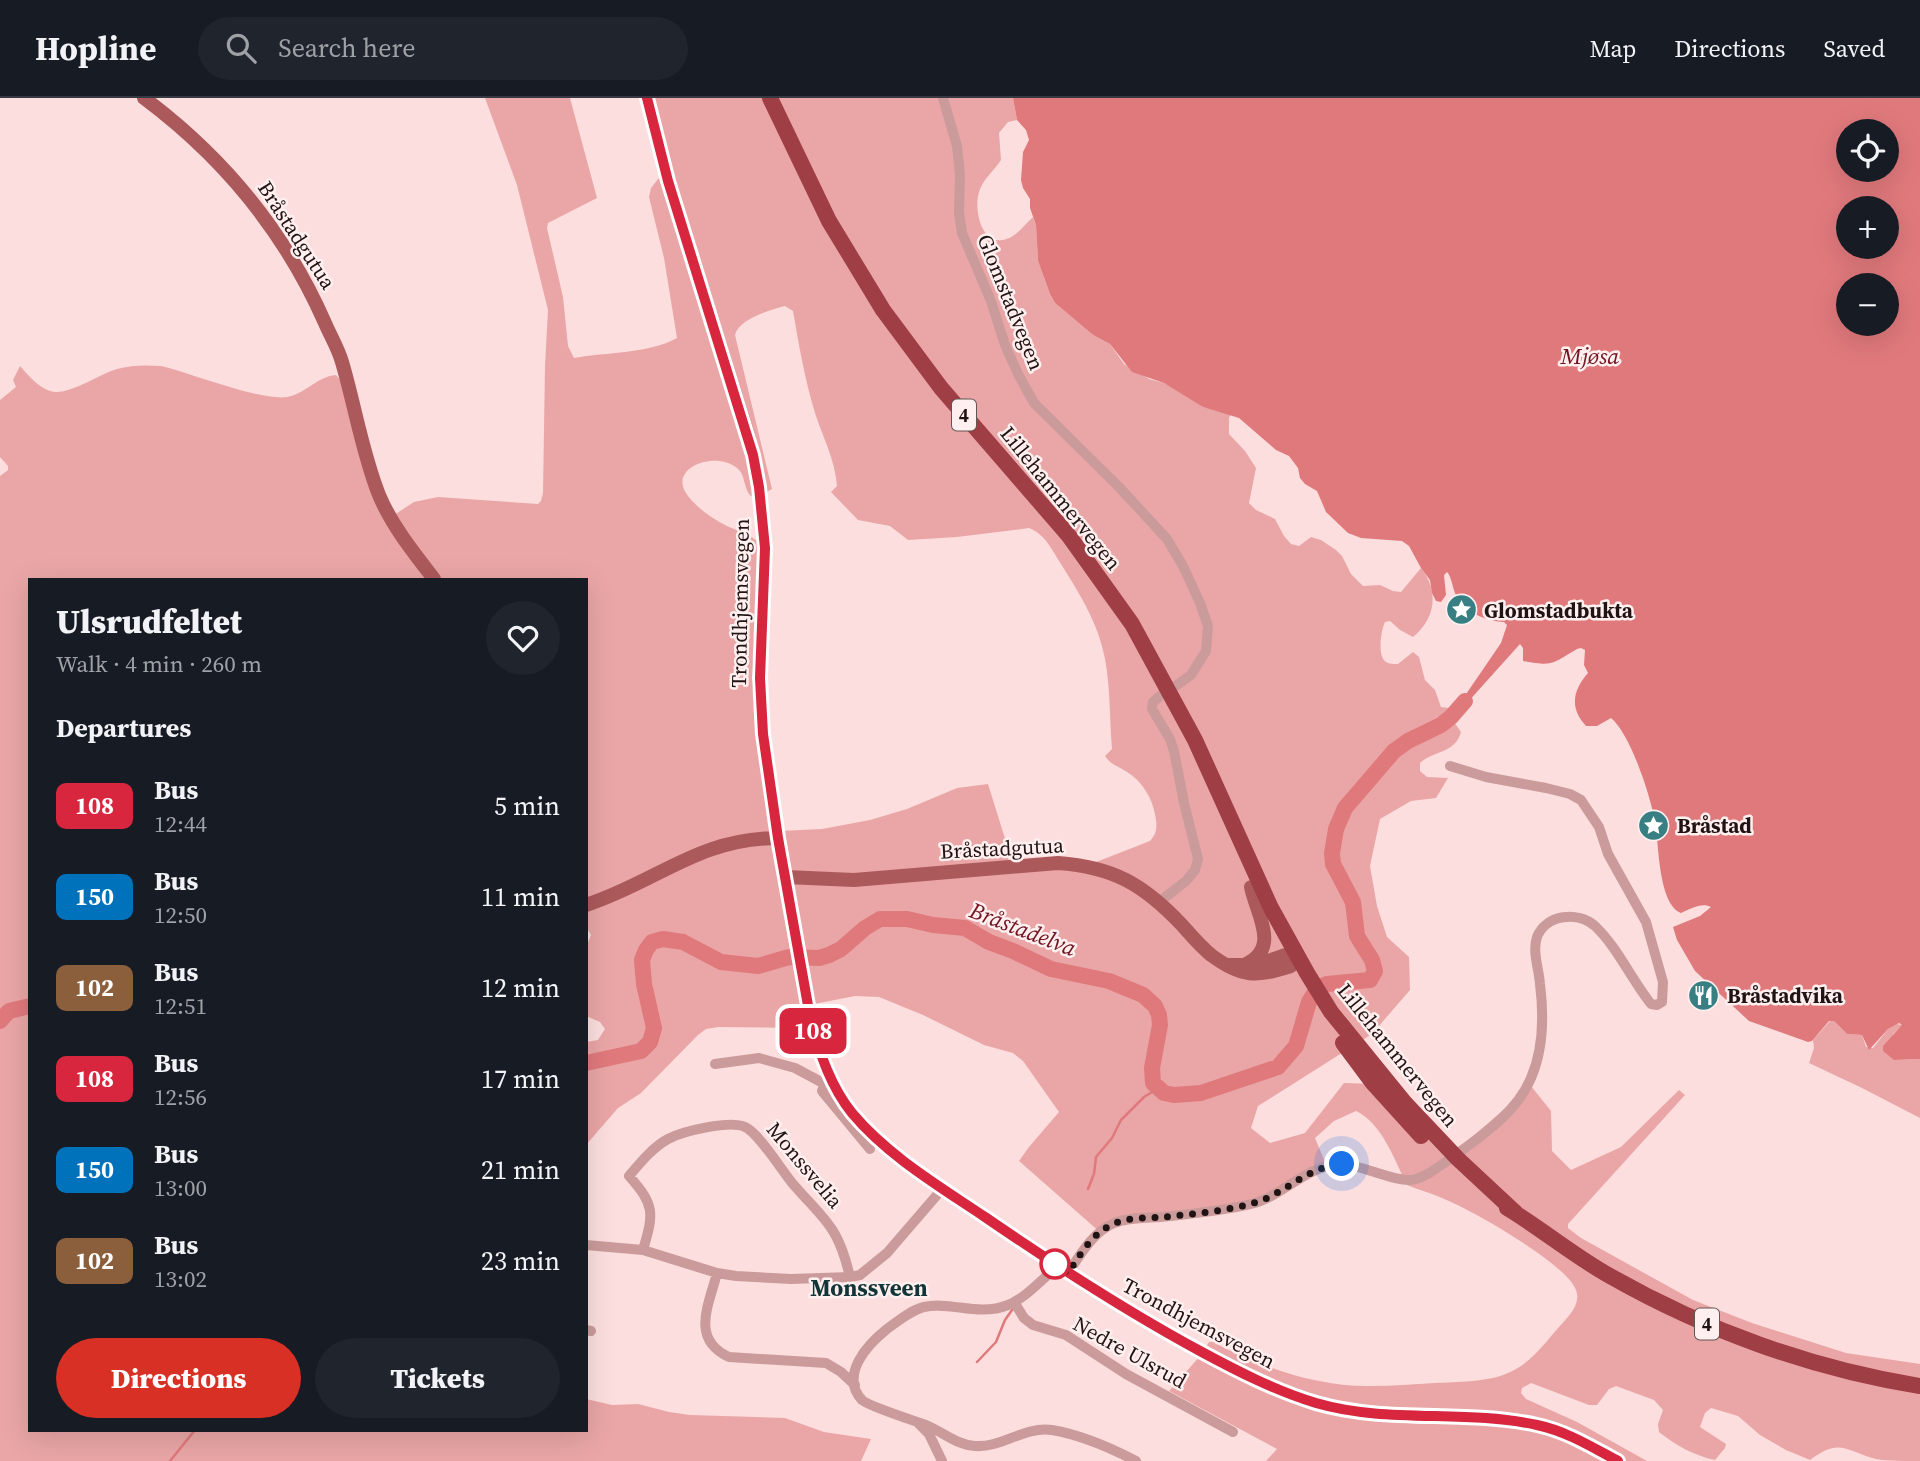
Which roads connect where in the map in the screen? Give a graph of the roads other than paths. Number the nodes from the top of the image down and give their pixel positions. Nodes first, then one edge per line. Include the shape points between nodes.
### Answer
1 (144, 98) edge
2 (647, 98) edge
3 (770, 98) edge
4 (943, 98) edge
5 (433, 578) edge
6 (1174, 687) dead end
7 (1162, 694) dead end
8 (1181, 716) junction
9 (1450, 766) dead end
10 (778, 838) junction
11 (786, 877) junction
12 (1251, 887) junction
13 (1159, 902) junction
14 (588, 904) edge
15 (1244, 964) junction
16 (1227, 965) junction
17 (1296, 966) junction
18 (715, 1064) dead end
19 (826, 1079) junction
20 (870, 1149) dead end
21 (943, 1188) junction
22 (588, 1245) edge
23 (643, 1250) junction
24 (1063, 1269) junction
25 (717, 1273) junction
26 (850, 1277) junction
27 (1014, 1302) junction
28 (855, 1385) junction
29 (1920, 1386) edge
30 (917, 1422) junction
31 (1233, 1432) dead end
32 (942, 1461) edge
33 (1136, 1461) edge
34 (1619, 1461) edge

1 - 5 main road, Bråstadgutua via 219,163 254,203 307,284 341,360 380,496
2 - 10 main road, Trondhjemsvegen via 759,487 765,548 760,709
3 - 8 highway, Lillehammervegen / 4 via 829,222 877,301 941,387 1091,564 1132,624
4 - 6 street, Glomstadvegen via 957,146 962,233 1018,376 1034,403 1167,539 1194,586 1208,626 1206,651 1191,675
7 - 13 street via 1152,709 1174,751 1198,859 1186,881
8 - 12 highway, Lillehammervegen / 4
8 - 17 highway, Lillehammervegen / 4
9 - 24 street via 1581,800 1646,922 1664,990 1662,1002 1651,1004 1593,924 1568,916 1550,922 1537,938 1535,951 1543,1015 1541,1042 1527,1088 1514,1106 1472,1143 1426,1176 1403,1181 1333,1164 1250,1204 1114,1223
10 - 11 main road, Trondhjemsvegen
10 - 14 main road via 743,839 690,856
11 - 13 main road, Bråstadgutua via 854,880 1058,863 1107,871
11 - 19 main road, Trondhjemsvegen via 806,998
12 - 15 main road via 1265,934 1261,950
12 - 17 highway, Lillehammervegen / 4
13 - 16 main road, Bråstadgutua via 1205,951
15 - 16 main road
15 - 17 main road
16 - 17 main road, Bråstadgutua via 1241,973 1262,975
17 - 29 highway, Lillehammervegen / 4 via 1340,1032 1421,1121 1516,1213 1567,1250 1722,1331 1821,1364
18 - 19 street via 759,1058
19 - 20 street, Trondhjemsvegen via 822,1091
19 - 21 main road, Trondhjemsvegen via 878,1140
21 - 24 main road, Trondhjemsvegen
21 - 26 street via 887,1253 860,1275
22 - 23 street
23 - 25 street
23 - 26 street, Monssvelia via 650,1207 629,1176 668,1139 734,1123 747,1127 831,1225
24 - 27 street
24 - 34 main road, Trondhjemsvegen via 1228,1366 1316,1403 1377,1414 1536,1424
25 - 26 street via 791,1279
25 - 28 street via 705,1332 718,1352 729,1357 826,1363
27 - 28 street via 986,1311 934,1306 900,1319 865,1347 855,1370
27 - 31 street, Nedre Ulsrud via 1033,1325 1066,1335 1126,1374
28 - 30 street via 872,1406
30 - 32 street via 929,1434
30 - 33 street via 976,1447 1049,1429 1083,1437

